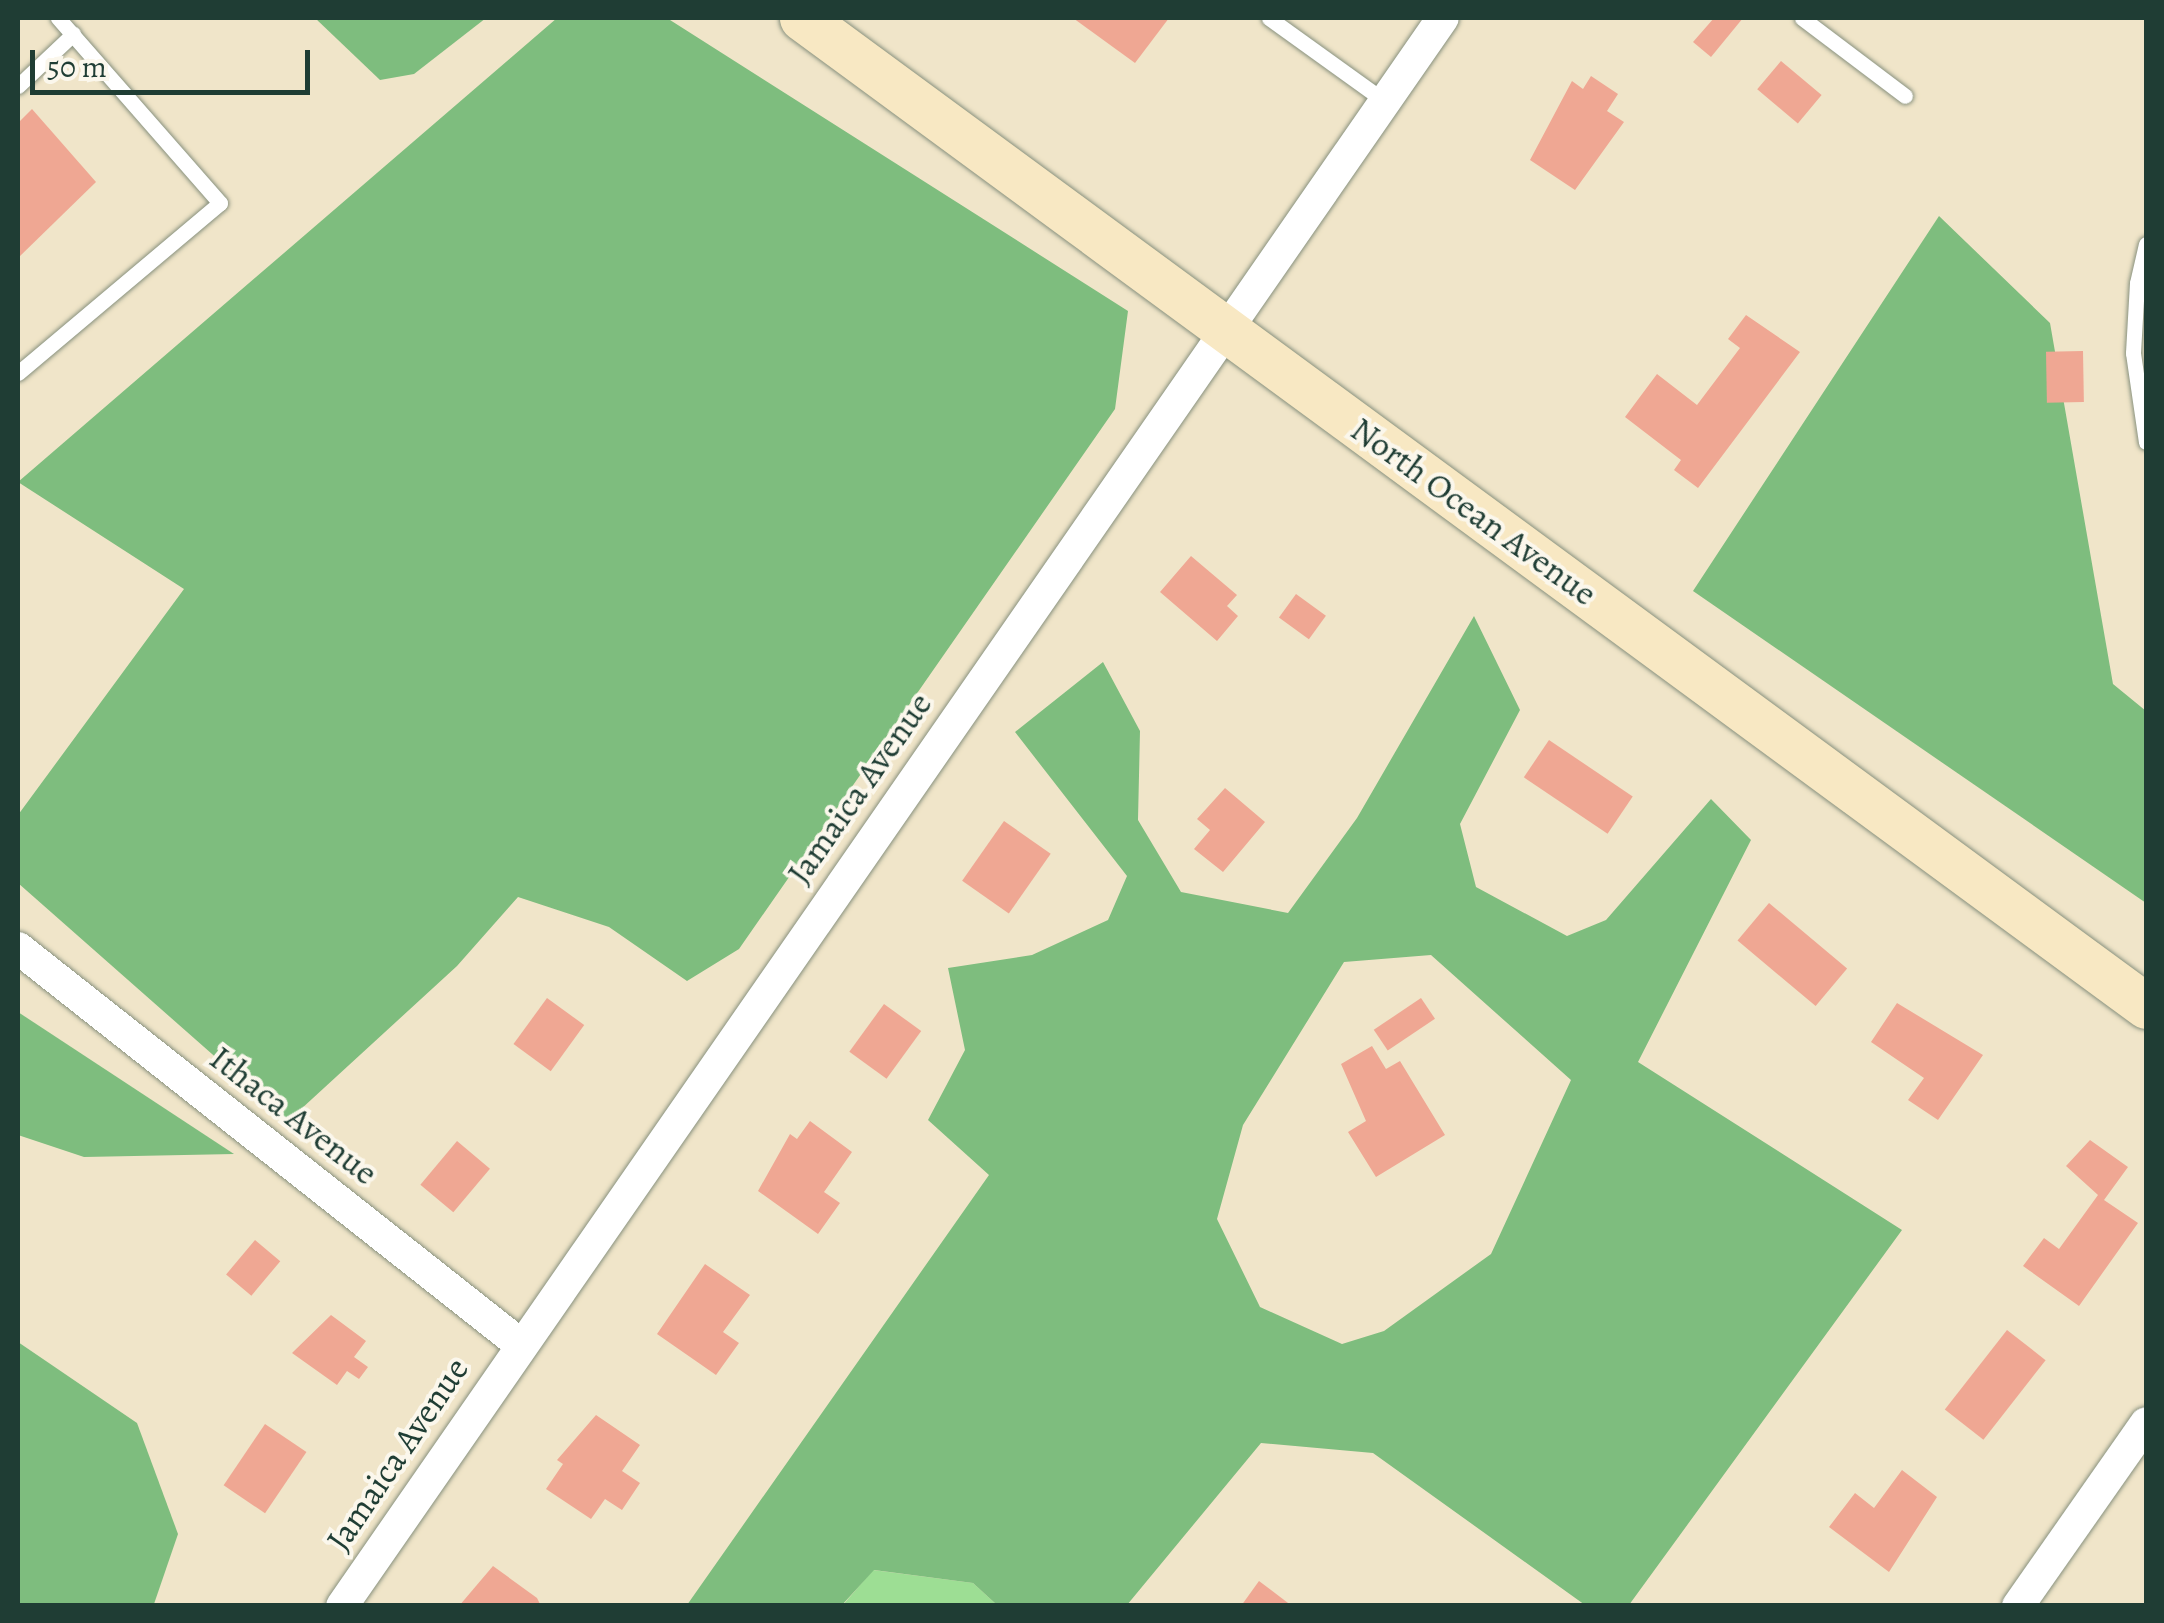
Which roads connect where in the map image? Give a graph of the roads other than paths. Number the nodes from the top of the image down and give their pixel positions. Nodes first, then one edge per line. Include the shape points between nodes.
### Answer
1 (58, 18) edge
2 (1269, 18) edge
3 (1443, 18) edge
4 (1802, 18) edge
5 (812, 21) edge
6 (73, 34) junction
7 (18, 86) edge
8 (1905, 96) dead end
9 (1383, 100) junction
10 (2146, 244) edge
11 (2142, 286) edge
12 (1227, 330) junction
13 (18, 373) edge
14 (2146, 442) edge
15 (18, 948) edge
16 (2146, 1006) edge
17 (521, 1345) junction
18 (2146, 1423) edge
19 (342, 1606) edge
20 (2018, 1606) edge

1 - 6 lane
2 - 9 lane
3 - 9 street, Jamaica Avenue
4 - 8 lane
5 - 12 main road, North Ocean Avenue
6 - 7 lane
6 - 13 lane via 220,202
9 - 12 street, Jamaica Avenue
10 - 11 lane
11 - 14 lane via 2134,353
12 - 16 main road, North Ocean Avenue
12 - 17 street, Jamaica Avenue
15 - 17 street, Ithaca Avenue
17 - 19 street, Jamaica Avenue
18 - 20 street

